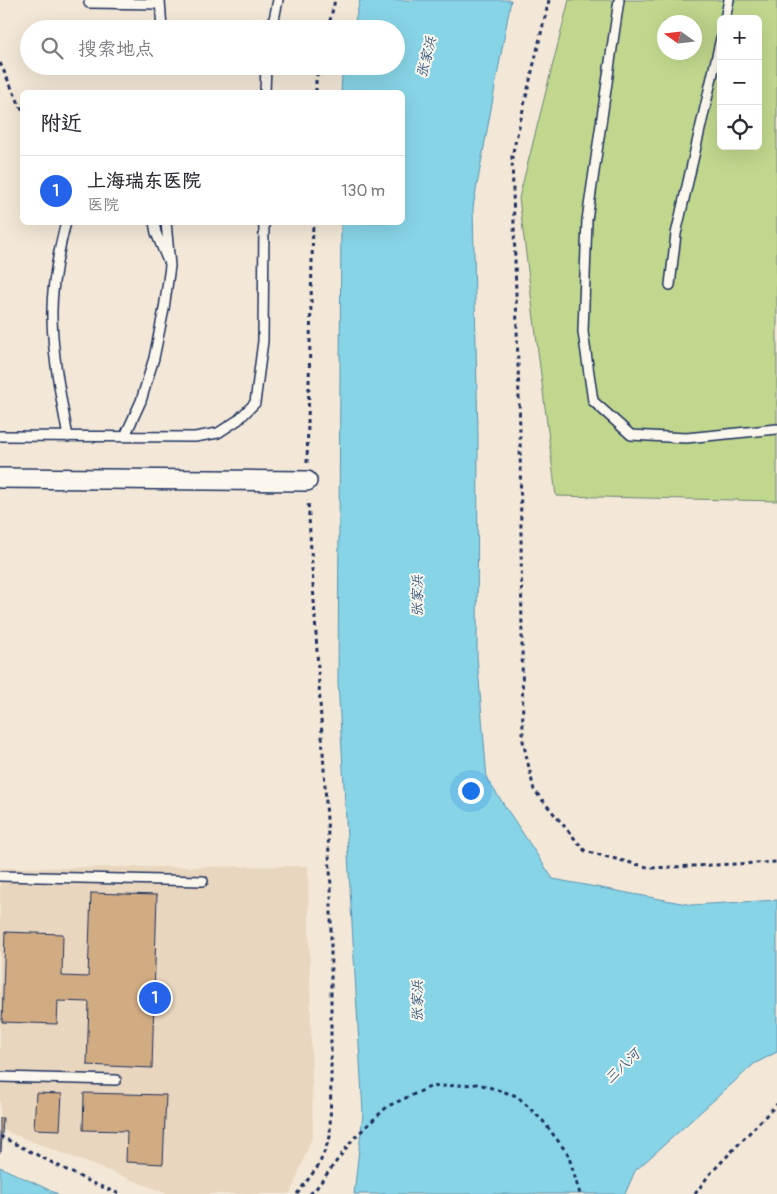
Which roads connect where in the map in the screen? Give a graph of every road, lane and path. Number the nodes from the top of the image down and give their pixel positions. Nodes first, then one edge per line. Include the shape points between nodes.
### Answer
1 (278, 0) edge
2 (335, 0) edge
3 (549, 0) edge
4 (619, 0) edge
5 (729, 0) edge
6 (160, 2) edge
7 (89, 3) dead end
8 (726, 15) edge
9 (161, 20) edge
10 (274, 20) edge
11 (330, 20) edge
12 (717, 55) edge
13 (0, 63) edge
14 (265, 75) edge
15 (317, 75) edge
16 (264, 90) edge
17 (316, 90) edge
18 (20, 106) edge
19 (65, 225) edge
20 (155, 225) edge
21 (166, 225) edge
22 (264, 225) edge
23 (313, 225) edge
24 (170, 266) junction
25 (670, 285) dead end
26 (777, 429) edge
27 (0, 436) edge
28 (125, 436) junction
29 (68, 437) junction
30 (0, 478) edge
31 (307, 481) junction
32 (777, 862) edge
33 (0, 876) edge
34 (204, 881) dead end
35 (0, 1077) edge
36 (116, 1080) dead end
37 (777, 1104) edge
38 (0, 1136) edge
39 (120, 1194) edge
40 (297, 1194) edge
41 (310, 1194) edge
42 (580, 1194) edge
43 (695, 1194) edge

1 - 10 lane
2 - 11 path
3 - 32 path via 512,156 520,432 523,740 534,790 585,851 651,868
4 - 26 lane via 587,220 583,332 593,401 631,435 686,438
5 - 8 lane
6 - 7 lane
6 - 9 lane
12 - 25 lane via 676,234
13 - 18 path
14 - 16 lane
15 - 17 path
19 - 29 lane via 54,279 52,318
20 - 24 lane
21 - 24 lane
22 - 28 lane via 263,341 255,402 238,420 218,433 196,437
23 - 31 path
24 - 28 lane via 154,358 141,401
27 - 29 lane
28 - 29 lane
30 - 31 street
31 - 40 path via 332,887 331,1076 330,1137 319,1165
33 - 34 lane
35 - 36 lane
37 - 43 path
38 - 39 path
41 - 42 path via 353,1139 388,1106 430,1087 479,1084 517,1096 543,1121 568,1154

